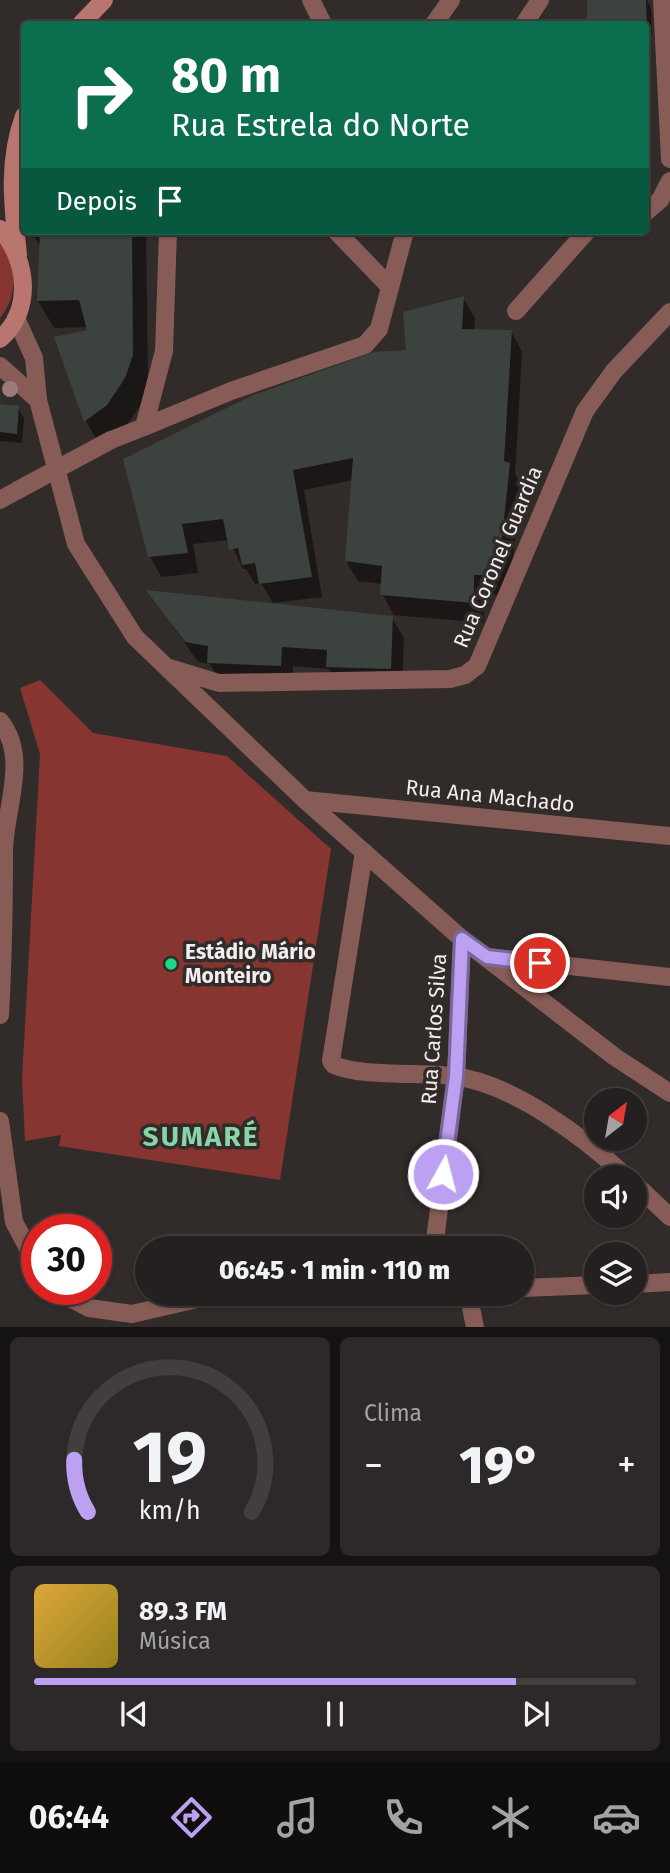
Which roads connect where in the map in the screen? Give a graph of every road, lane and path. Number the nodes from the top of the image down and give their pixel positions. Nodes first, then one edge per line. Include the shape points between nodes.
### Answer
1 (104, 0) edge
2 (311, 0) edge
3 (452, 0) edge
4 (540, 0) edge
5 (662, 0) edge
6 (84, 21) edge
7 (322, 21) edge
8 (436, 21) edge
9 (526, 21) edge
10 (21, 113) edge
11 (21, 124) edge
12 (0, 142) edge
13 (670, 159) edge
14 (670, 181) edge
15 (649, 209) edge
16 (0, 229) edge
17 (168, 235) edge
18 (340, 235) edge
19 (403, 235) edge
20 (583, 235) edge
21 (18, 255) junction
22 (390, 286) junction
23 (516, 311) dead end
24 (670, 312) edge
25 (16, 318) junction
26 (0, 339) edge
27 (0, 366) edge
28 (38, 400) junction
29 (144, 427) junction
30 (0, 500) edge
31 (167, 667) junction
32 (0, 721) edge
33 (305, 800) junction
34 (670, 836) edge
35 (365, 852) junction
36 (462, 939) junction
37 (487, 957) junction
38 (670, 977) edge
39 (0, 1015) edge
40 (456, 1076) junction
41 (670, 1093) edge
42 (0, 1121) edge
43 (614, 1165) edge
44 (647, 1196) edge
45 (670, 1217) edge
46 (21, 1235) edge
47 (436, 1236) edge
48 (670, 1282) edge
49 (647, 1283) edge
50 (584, 1286) edge
51 (534, 1288) edge
52 (83, 1305) edge
53 (167, 1306) edge
54 (471, 1306) edge
55 (475, 1327) edge

1 - 6 main road
2 - 7 street
3 - 8 street
4 - 9 street
5 - 13 street
10 - 12 main road
11 - 21 main road via 11,176
14 - 15 street
16 - 21 main road
17 - 29 street via 164,351
18 - 22 street
19 - 22 street
20 - 23 street
21 - 25 main road via 24,283
22 - 29 street via 379,328 365,345
24 - 31 street, Rua Coronel Guardia via 614,371 585,411 477,666 465,675 450,680 219,683
25 - 26 main road
25 - 28 street via 34,358
27 - 28 street
28 - 31 street via 76,544 135,637
29 - 30 street, bridge
31 - 33 street
32 - 39 street via 11,735 14,790 4,848
33 - 34 street, Rua Ana Machado
33 - 35 street
35 - 36 street
35 - 40 street via 331,1061 341,1068
36 - 37 street
36 - 40 street, Rua Carlos Silva
37 - 38 street
37 - 41 street via 615,1057
40 - 43 street via 538,1108
40 - 47 street, Rua Carlos Silva
42 - 46 street via 14,1222
44 - 45 street
48 - 49 street
50 - 51 street
52 - 53 street via 132,1314
54 - 55 street

